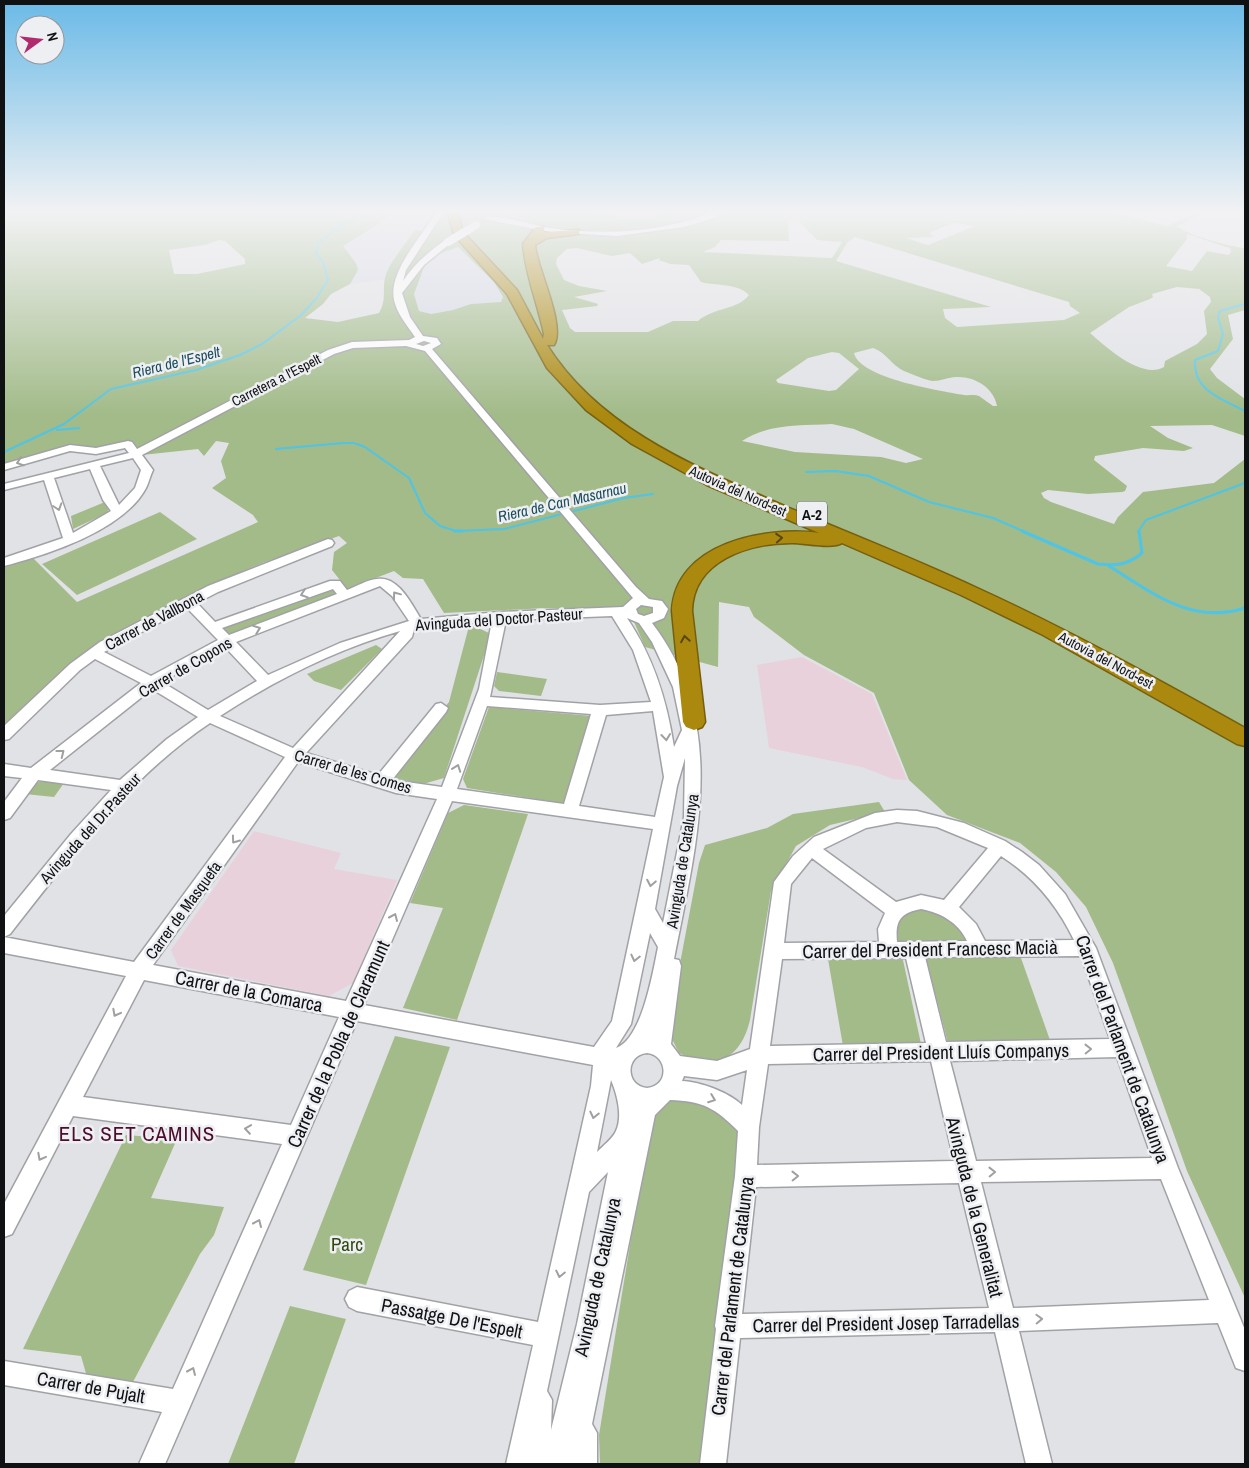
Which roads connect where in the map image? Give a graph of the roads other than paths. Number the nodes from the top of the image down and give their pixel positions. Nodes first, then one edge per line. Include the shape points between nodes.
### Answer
1 (400, 279) edge
2 (410, 279) edge
3 (413, 279) edge
4 (500, 279) edge
5 (510, 279) edge
6 (537, 279) edge
7 (401, 310) junction
8 (408, 323) junction
9 (420, 338) junction
10 (549, 342) junction
11 (410, 343) junction
12 (427, 348) junction
13 (136, 454) junction
14 (40, 456) junction
15 (92, 459) junction
16 (4, 468) edge
17 (47, 474) junction
18 (4, 486) edge
19 (118, 512) junction
20 (69, 539) junction
21 (328, 543) dead end
22 (4, 562) edge
23 (916, 568) junction
24 (345, 595) junction
25 (188, 601) junction
26 (631, 603) junction
27 (500, 616) junction
28 (650, 619) junction
29 (412, 625) junction
30 (212, 627) junction
31 (226, 641) junction
32 (662, 648) junction
33 (94, 653) junction
34 (648, 668) junction
35 (151, 682) junction
36 (266, 682) junction
37 (482, 701) junction
38 (660, 706) junction
39 (441, 708) dead end
40 (600, 710) junction
41 (209, 717) junction
42 (1245, 722) edge
43 (692, 727) junction
44 (4, 735) edge
45 (1245, 738) edge
46 (295, 755) junction
47 (4, 770) edge
48 (34, 774) junction
49 (671, 781) junction
50 (381, 782) junction
51 (123, 787) junction
52 (447, 794) junction
53 (570, 811) junction
54 (4, 814) edge
55 (663, 824) junction
56 (999, 846) junction
57 (812, 849) junction
58 (948, 908) junction
59 (646, 910) junction
60 (896, 911) junction
61 (4, 929) edge
62 (4, 945) edge
63 (668, 946) junction
64 (1087, 948) junction
65 (979, 949) junction
66 (889, 950) junction
67 (912, 950) junction
68 (772, 951) junction
69 (139, 970) junction
70 (353, 1010) junction
71 (1123, 1048) junction
72 (630, 1051) junction
73 (937, 1052) junction
74 (759, 1055) junction
75 (667, 1056) junction
76 (606, 1069) junction
77 (662, 1093) junction
78 (68, 1105) junction
79 (749, 1127) junction
80 (297, 1136) junction
81 (625, 1138) junction
82 (1167, 1168) junction
83 (966, 1173) junction
84 (746, 1176) junction
85 (579, 1186) junction
86 (4, 1224) edge
87 (357, 1299) dead end
88 (1225, 1311) junction
89 (1004, 1320) junction
90 (727, 1326) junction
91 (546, 1336) junction
92 (1245, 1359) edge
93 (540, 1363) junction
94 (4, 1373) edge
95 (584, 1394) junction
96 (178, 1402) junction
97 (152, 1464) edge
98 (519, 1464) edge
99 (538, 1464) edge
100 (556, 1464) edge
101 (571, 1464) edge
102 (584, 1464) edge
103 (713, 1464) edge
104 (1039, 1464) edge

1 - 7 street
2 - 7 street via 402,290
3 - 8 street via 406,301
4 - 23 highway, Autovia del Nord-est / A-2 via 512,292 554,368 577,394 610,422 685,468
5 - 10 highway, Autovia del Nord-est / A-2 via 522,291
6 - 10 highway via 551,334
7 - 8 street
8 - 9 street
9 - 11 street
9 - 12 street via 436,342
10 - 42 highway, Autovia del Nord-est / A-2 via 567,369 601,404 685,458 1033,609 1118,651
11 - 12 street via 415,348
11 - 13 street, Carretera a l'Espelt via 352,345 331,352
12 - 26 street via 596,547
13 - 15 street, Carretera a l'Espelt
13 - 19 street via 147,470 146,476 135,496
14 - 15 street via 70,448
14 -> 16 street
14 - 17 street
15 - 17 street, Carretera a l'Espelt
15 - 19 street via 109,500
17 - 18 street, Carretera a l'Espelt
17 -> 20 street
19 - 20 street
20 - 22 street
21 - 25 street, Carrer de Vallbona
43 -> 23 highway via 683,598 691,578 713,558 747,543 809,538 845,543
23 - 45 highway, Autovia del Nord-est / A-2 via 1086,648
29 -> 24 street, Carrer de Copons via 388,584 379,582
24 -> 30 street, Carrer de Copons via 334,584
31 -> 24 street, Carrer de Copons
25 - 30 street
25 - 33 street, Carrer de Vallbona
26 - 27 street, Avinguda del Doctor Pasteur
26 - 28 street via 635,618
26 - 28 street via 653,602 659,606 661,612
26 - 34 street via 632,632
27 - 29 street, Avinguda del Doctor Pasteur
27 - 37 street, Carrer de la Pobla de Claramunt
28 - 32 street, Avinguda de Catalunya
28 - 43 street, Avinguda de Catalunya via 684,680
29 - 36 street, Avinguda del Doctor Pasteur via 372,636 313,659
29 - 46 street, Carrer de Masquefa
30 - 31 street
31 - 35 street, Carrer de Copons
31 - 36 street
32 - 34 street
32 - 43 street, Avinguda de Catalunya via 678,682
33 - 35 street, Carrer de les Comes
33 - 44 street, Carrer de Vallbona
34 - 38 street
35 - 41 street, Carrer de les Comes
48 -> 35 street, Carrer de Copons
36 - 41 street, Avinguda del Doctor Pasteur
37 - 40 street
52 -> 37 street, Carrer de la Pobla de Claramunt
38 - 40 street
38 -> 49 street
39 - 50 street
40 - 53 street
41 - 46 street, Carrer de les Comes
41 - 51 street, Avinguda del Dr.Pasteur via 173,743
43 - 49 street via 679,753
43 - 63 street, Avinguda de Catalunya via 692,818
43 - 75 street, Avinguda de Catalunya via 700,766 699,831 670,976
46 - 50 street, Carrer de les Comes
46 -> 69 street, Carrer de Masquefa
47 - 48 street
48 - 51 street
48 - 54 street, Carrer de Copons
49 - 55 street
50 - 52 street, Carrer de les Comes
51 - 61 street, Avinguda del Dr.Pasteur
52 - 53 street, Carrer de les Comes
70 -> 52 street, Carrer de la Pobla de Claramunt
53 - 55 street, Carrer de les Comes
55 -> 59 street
56 - 57 street, Carrer del Parlament de Catalunya via 956,827 898,816 849,828
56 - 58 street
56 - 64 street, Carrer del Parlament de Catalunya via 1045,882 1075,923
57 - 60 street
57 - 68 street, Carrer del Parlament de Catalunya via 783,882
58 - 60 street via 922,902
58 - 65 street via 970,926
59 - 63 street
59 -> 76 street via 621,1024
60 - 66 street via 886,926
62 - 69 street, Carrer de la Comarca
63 - 72 street, Avinguda de Catalunya via 644,1032
64 - 65 street, Carrer del President Francesc Macià
64 - 71 street, Carrer del Parlament de Catalunya
65 - 67 street, Carrer del President Francesc Macià
66 - 67 street, Carrer del President Francesc Macià
66 - 68 street, Carrer del President Francesc Macià
67 - 73 street, Avinguda de la Generalitat
68 - 74 street, Carrer del Parlament de Catalunya
69 - 70 street, Carrer de la Comarca
69 -> 78 street, Carrer de Masquefa
70 - 76 street, Carrer de la Comarca
70 - 80 street, Carrer de la Pobla de Claramunt
73 -> 71 street, Carrer del President Lluís Companys
71 - 82 street, Carrer del Parlament de Catalunya
72 - 75 street via 648,1045
72 - 76 street, Avinguda de Catalunya via 620,1066
73 - 74 street, Carrer del President Lluís Companys
73 - 83 street, Avinguda de la Generalitat
74 - 75 street via 720,1072 709,1072
74 - 79 street, Carrer del Parlament de Catalunya
75 - 77 street, Avinguda de Catalunya via 674,1078
76 - 77 street, Carrer de la Comarca via 641,1097
76 - 81 street, Avinguda de Catalunya via 629,1120
76 -> 85 street
77 -> 79 street via 690,1091 727,1105
77 - 95 street, Avinguda de Catalunya via 646,1110
80 -> 78 street
78 -> 86 street, Carrer de Masquefa
79 - 84 street, Carrer del Parlament de Catalunya
96 -> 80 street, Carrer de la Pobla de Claramunt
81 - 85 street
81 - 100 street, Avinguda de Catalunya via 589,1324
83 -> 82 street
82 - 88 street, Carrer del Parlament de Catalunya
84 -> 83 street
83 - 89 street, Avinguda de la Generalitat
84 - 90 street, Carrer del Parlament de Catalunya
85 -> 91 street
87 - 91 street, Passatge De l'Espelt
89 -> 88 street, Carrer del President Josep Tarradellas
88 - 92 street, Carrer del Parlament de Catalunya
89 - 90 street, Carrer del President Josep Tarradellas
89 - 104 street, Avinguda de la Generalitat
90 - 103 street, Carrer del Parlament de Catalunya
91 - 93 street
93 - 98 street
93 - 99 street
94 - 96 street, Carrer de Pujalt
95 - 101 street, Avinguda de Catalunya
95 - 102 street
96 - 97 street, Carrer de la Pobla de Claramunt

